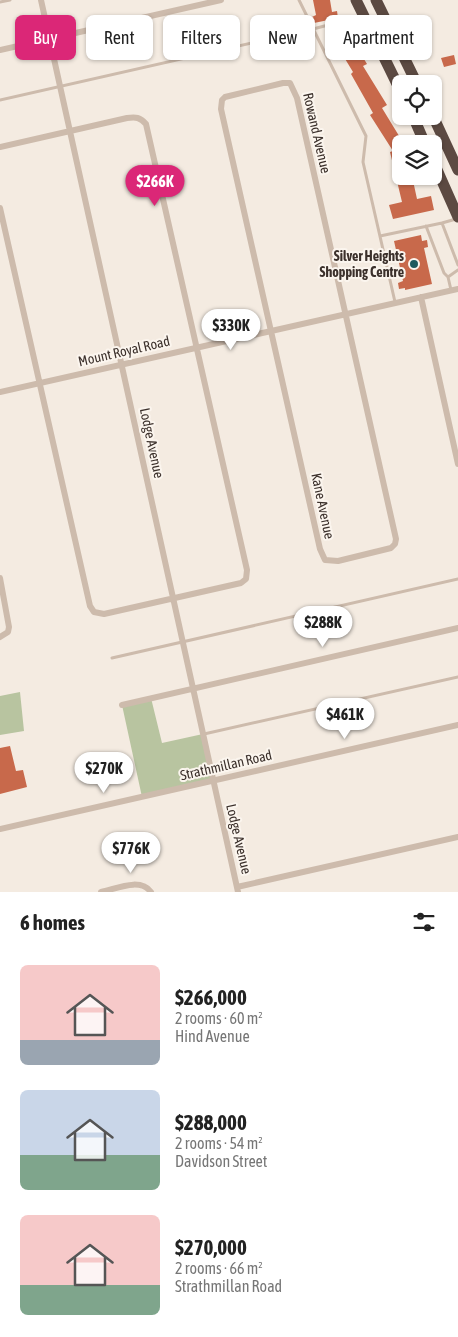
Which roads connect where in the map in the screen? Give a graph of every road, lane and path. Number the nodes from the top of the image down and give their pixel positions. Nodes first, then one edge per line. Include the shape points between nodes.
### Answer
1 (10, 0) edge
2 (41, 0) edge
3 (221, 0) edge
4 (299, 0) edge
5 (356, 0) edge
6 (376, 0) edge
7 (0, 2) edge
8 (363, 14) junction
9 (44, 15) edge
10 (306, 15) edge
11 (315, 28) edge
12 (76, 33) edge
13 (315, 33) edge
14 (250, 43) edge
15 (15, 47) edge
16 (0, 50) edge
17 (54, 60) edge
18 (393, 75) edge
19 (413, 75) edge
20 (60, 86) junction
21 (0, 100) edge
22 (437, 125) edge
23 (70, 131) junction
24 (0, 147) edge
25 (458, 170) edge
26 (442, 181) edge
27 (0, 208) edge
28 (458, 218) edge
29 (442, 223) junction
30 (426, 226) junction
31 (380, 236) junction
32 (458, 265) edge
33 (458, 270) edge
34 (448, 277) junction
35 (455, 289) edge
36 (421, 297) junction
37 (395, 303) junction
38 (346, 314) junction
39 (272, 330) junction
40 (198, 347) junction
41 (122, 364) junction
42 (41, 383) junction
43 (0, 392) edge
44 (458, 464) edge
45 (0, 578) edge
46 (458, 579) edge
47 (173, 598) junction
48 (458, 628) edge
49 (0, 638) edge
50 (183, 642) junction
51 (112, 658) dead end
52 (458, 677) edge
53 (193, 688) junction
54 (122, 705) dead end
55 (458, 725) edge
56 (204, 734) junction
57 (214, 780) junction
58 (0, 829) edge
59 (458, 837) edge
60 (238, 890) edge
61 (101, 892) edge
62 (151, 892) edge

1 - 7 lane
2 - 9 street, Lodge Avenue
3 - 12 street
4 - 10 lane
5 - 8 highway
6 - 19 highway
8 - 11 lane
8 - 18 highway
13 - 31 lane via 366,136 364,162
14 - 20 lane
15 - 16 street
17 - 20 street, Lodge Avenue
20 - 21 lane
20 - 23 street, Lodge Avenue
22 - 25 highway
23 - 24 street
23 - 40 street via 137,117 146,124
23 - 41 street, Lodge Avenue
26 - 28 highway
27 - 42 street
28 - 29 lane
29 - 30 lane
29 - 32 lane
30 - 31 lane
30 - 34 lane
31 - 37 lane
33 - 34 lane
34 - 35 lane
35 - 36 street, Mount Royal Road
36 - 37 street, Mount Royal Road
36 - 44 street
37 - 38 street, Mount Royal Road
38 - 39 street, Mount Royal Road
38 - 39 street, Rowand Avenue via 296,98 290,83 274,85 230,95 221,104
38 - 39 street, Kane Avenue via 396,539 391,548 383,551 331,561 322,555
39 - 40 street, Mount Royal Road
40 - 41 street, Mount Royal Road
40 - 47 street via 247,570 246,579 241,583
41 - 42 street, Mount Royal Road
41 - 47 street, Lodge Avenue
42 - 43 street, Mount Royal Road
42 - 47 street via 90,606 99,614
45 - 49 street via 9,627
46 - 50 lane
47 - 50 street, Lodge Avenue
48 - 53 street
50 - 51 lane
50 - 53 street, Lodge Avenue
52 - 56 lane
53 - 54 street
53 - 56 street, Lodge Avenue
55 - 57 street, Strathmillan Road
56 - 57 street, Lodge Avenue
57 - 58 street, Strathmillan Road
57 - 60 street, Lodge Avenue
59 - 60 street
61 - 62 street via 136,884 146,886

